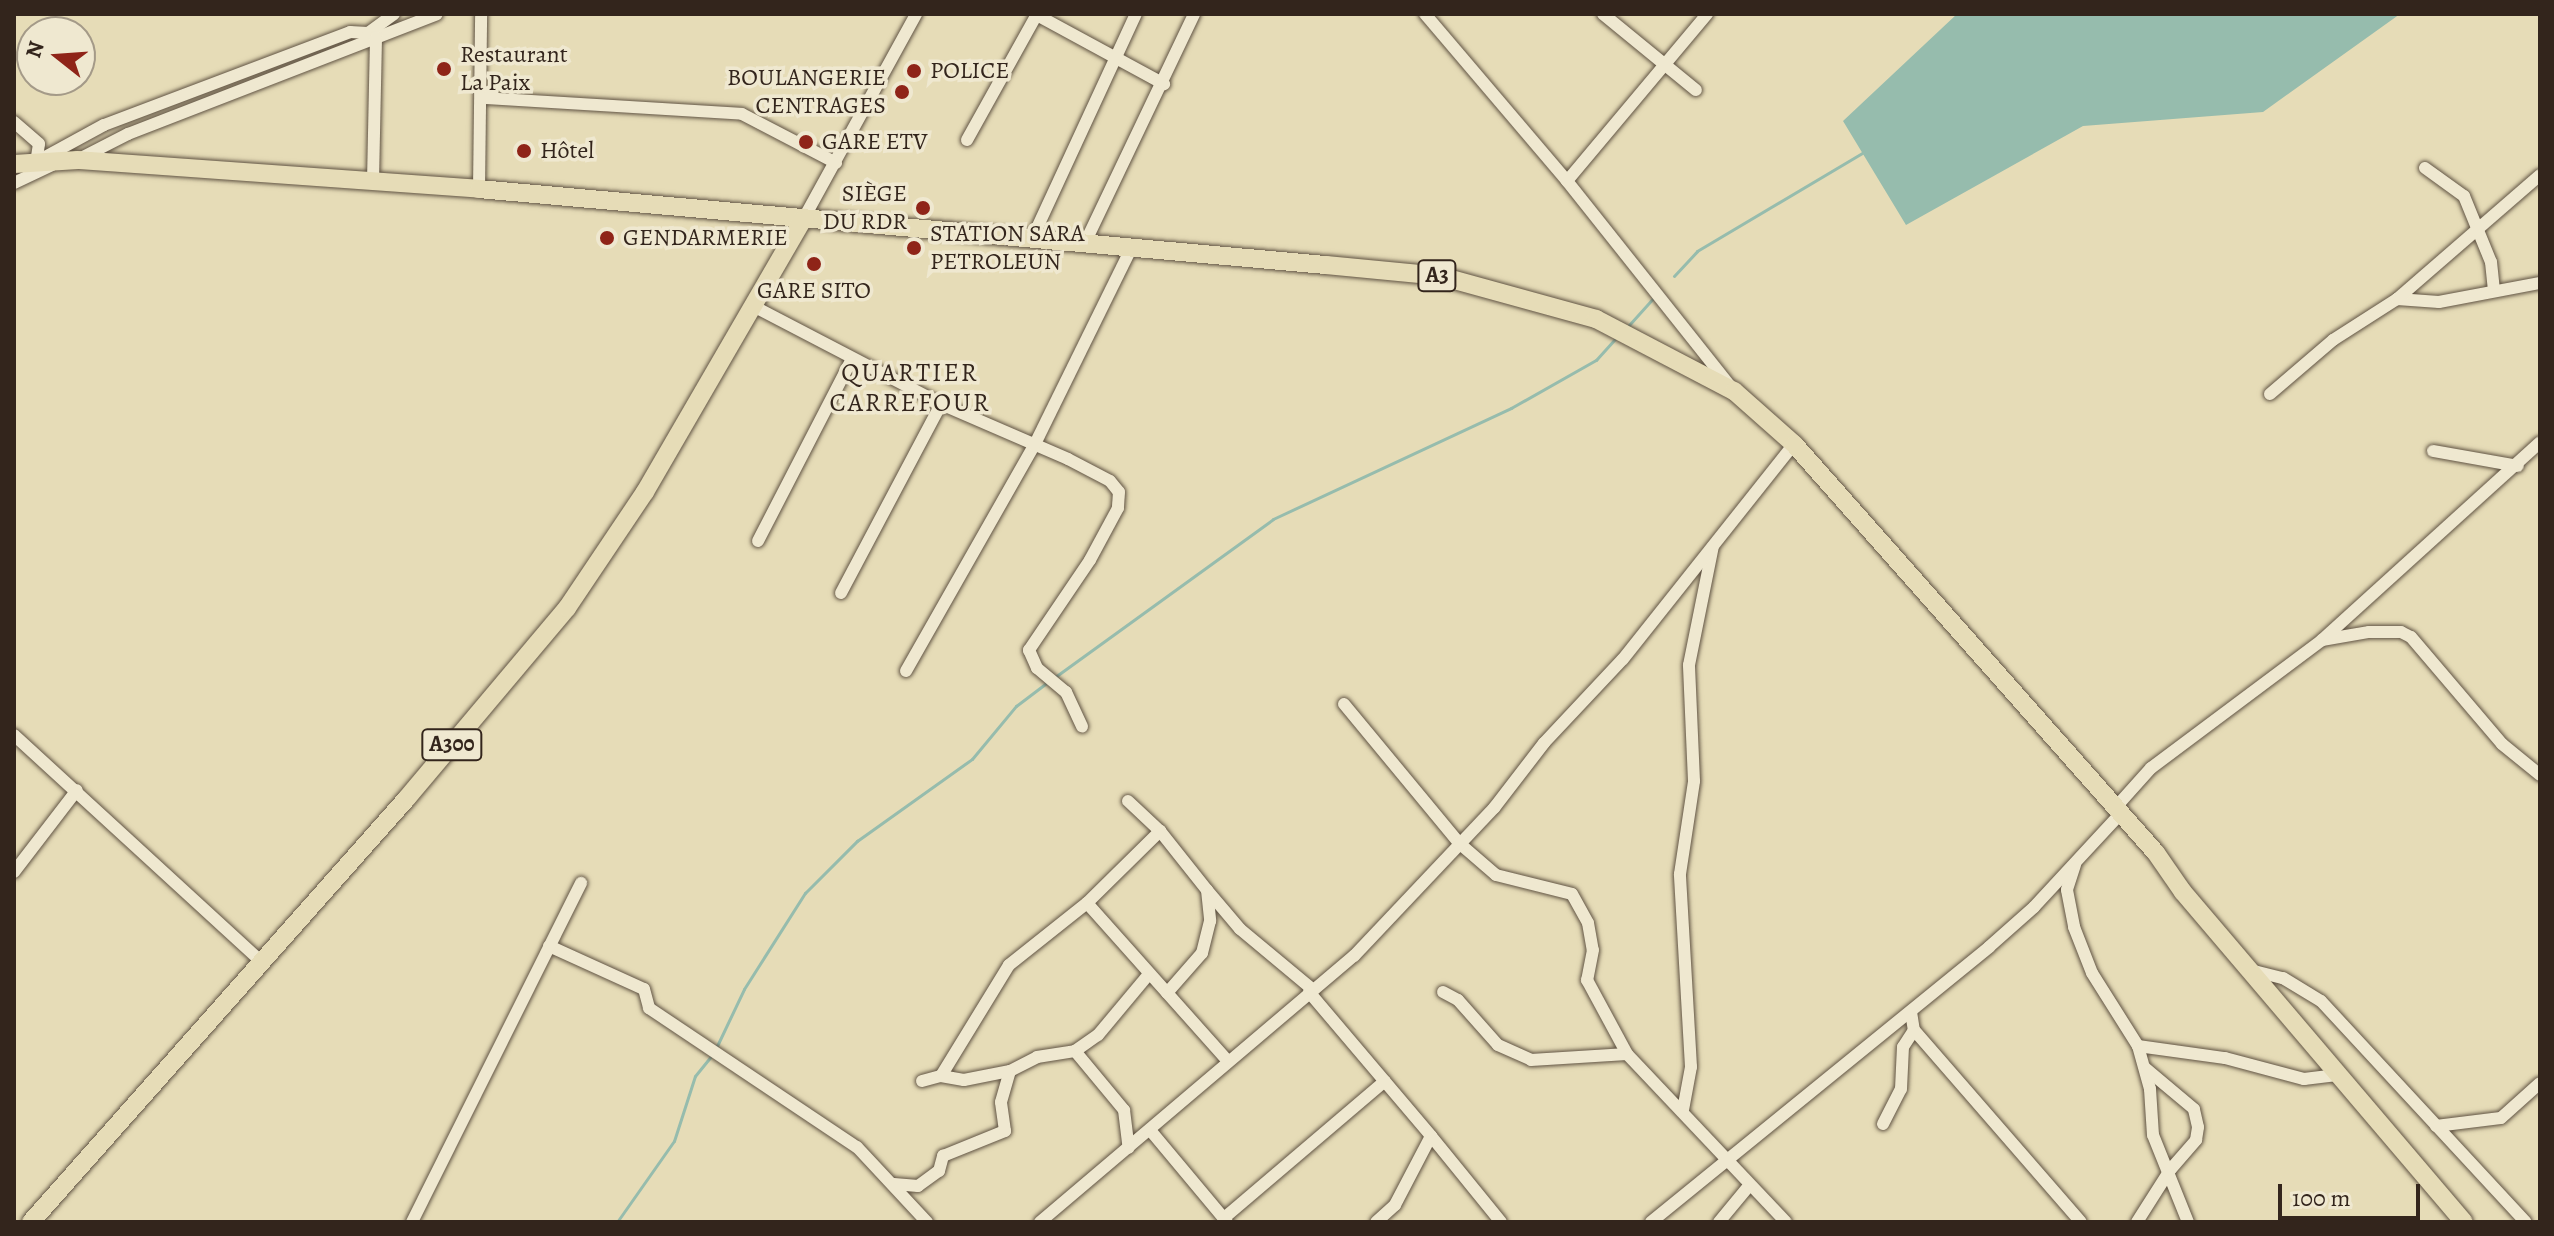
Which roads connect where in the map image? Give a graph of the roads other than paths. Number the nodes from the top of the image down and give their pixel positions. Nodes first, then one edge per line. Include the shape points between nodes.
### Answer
1 (437, 14) edge
2 (481, 14) edge
3 (916, 14) edge
4 (1036, 14) edge
5 (1136, 14) edge
6 (1194, 14) edge
7 (1425, 14) edge
8 (1603, 14) edge
9 (1707, 14) edge
10 (388, 15) edge
11 (389, 31) junction
12 (376, 37) junction
13 (1114, 57) junction
14 (1665, 67) junction
15 (1164, 84) junction
16 (1696, 90) dead end
17 (484, 98) junction
18 (14, 122) edge
19 (967, 140) dead end
20 (70, 160) junction
21 (36, 162) junction
22 (836, 163) junction
23 (14, 164) edge
24 (2425, 168) dead end
25 (2540, 175) edge
26 (373, 181) junction
27 (1567, 181) junction
28 (14, 183) edge
29 (479, 189) junction
30 (804, 218) junction
31 (2474, 230) junction
32 (1031, 241) junction
33 (1084, 245) junction
34 (1131, 249) junction
35 (2540, 283) edge
36 (2494, 289) junction
37 (2397, 299) junction
38 (755, 307) junction
39 (852, 359) junction
40 (1734, 391) junction
41 (2270, 394) dead end
42 (941, 404) junction
43 (1794, 444) junction
44 (1034, 446) junction
45 (2538, 449) edge
46 (2433, 451) dead end
47 (2518, 466) junction
48 (758, 541) dead end
49 (1713, 546) junction
50 (841, 593) dead end
51 (2322, 640) junction
52 (906, 671) dead end
53 (1344, 704) dead end
54 (1082, 727) dead end
55 (14, 735) edge
56 (2540, 775) edge
57 (77, 790) junction
58 (1128, 801) dead end
59 (2118, 810) junction
60 (1160, 831) junction
61 (1459, 843) junction
62 (2076, 861) junction
63 (14, 872) edge
64 (581, 883) dead end
65 (1207, 890) junction
66 (1087, 903) junction
67 (549, 946) junction
68 (261, 961) junction
69 (2250, 970) junction
70 (1149, 974) junction
71 (1310, 991) junction
72 (1443, 992) dead end
73 (1167, 993) junction
74 (1911, 1012) junction
75 (1914, 1030) junction
76 (2138, 1046) junction
77 (1075, 1051) junction
78 (1627, 1054) junction
79 (1227, 1060) junction
80 (2144, 1067) junction
81 (1010, 1071) junction
82 (2337, 1075) junction
83 (941, 1076) junction
84 (922, 1081) dead end
85 (1385, 1081) junction
86 (2540, 1083) edge
87 (1683, 1110) junction
88 (1883, 1124) dead end
89 (2436, 1126) junction
90 (1150, 1130) junction
91 (1431, 1136) junction
92 (1129, 1148) junction
93 (1727, 1164) junction
94 (2170, 1170) junction
95 (894, 1184) junction
96 (1748, 1187) junction
97 (1226, 1220) edge
98 (31, 1222) edge
99 (412, 1222) edge
100 (927, 1222) edge
101 (1040, 1222) edge
102 (1376, 1222) edge
103 (1501, 1222) edge
104 (1651, 1222) edge
105 (1719, 1222) edge
106 (1786, 1222) edge
107 (2081, 1222) edge
108 (2137, 1222) edge
109 (2188, 1222) edge
110 (2464, 1222) edge
111 (2526, 1222) edge

1 - 11 street
2 - 17 street
3 - 22 street
4 - 13 street
4 - 19 street
5 - 13 street
6 - 15 street
7 - 27 street
8 - 14 street
9 - 14 street
10 - 11 street
10 - 21 street via 368,33 350,32 104,125
11 - 12 street
12 - 20 street
12 - 26 street
13 - 15 street
13 - 32 street
14 - 16 street
14 - 27 street
15 - 33 street
17 - 22 street via 742,114
17 - 29 street
18 - 21 street via 39,144
20 - 21 highway, A3
20 - 26 highway, A3
20 - 28 street
21 - 23 highway, A3
22 - 30 street
24 - 31 street via 2464,196
25 - 31 street
26 - 29 highway, A3
27 - 40 street
29 - 30 highway, A3
30 - 32 highway, A3
30 - 38 highway, A300
31 - 36 street via 2484,239
31 - 37 street
32 - 33 highway, A3
33 - 34 highway, A3
34 - 40 highway, A3 via 1440,276 1596,319
34 - 44 street
35 - 36 street
36 - 37 street via 2420,304
37 - 41 street via 2333,340
38 - 39 street
38 - 68 highway, A300 via 645,492 567,608
39 - 42 street
39 - 48 street
40 - 43 highway, A3
42 - 44 street
42 - 50 street
43 - 49 street
43 - 59 highway, A3
44 - 52 street
44 - 54 street via 1110,481 1119,492 1118,508 1090,560 1029,650 1037,668 1066,692
45 - 47 street
46 - 47 street
47 - 51 street
49 - 61 street via 1623,659
49 - 87 street via 1689,665 1694,781 1680,874 1691,1067
51 - 56 street via 2369,632 2411,637 2502,744
51 - 59 street via 2151,768
53 - 61 street
55 - 57 street
57 - 63 street via 62,817
57 - 68 street
58 - 60 street
59 - 62 street
59 - 69 highway, A3
60 - 65 street
60 - 66 street
61 - 71 street via 1354,956
61 - 78 street via 1496,875 1572,894 1588,923 1593,950 1587,980
62 - 74 street via 2034,907
62 - 76 street via 2067,890 2074,927 2092,973
64 - 67 street
65 - 71 street via 1240,929
65 - 73 street via 1210,921 1202,953
66 - 70 street
66 - 83 street via 1043,933 995,981
67 - 95 street via 644,989 649,1008 810,1112 857,1147
67 - 99 street
68 - 98 highway, A300
69 - 82 highway, A3
69 - 89 street via 2283,978 2321,1001
70 - 73 street
70 - 77 street via 1098,1035
71 - 79 street
71 - 85 street
72 - 78 street via 1458,1000 1498,1045 1531,1060
73 - 79 street
74 - 75 street
74 - 93 street
75 - 88 street via 1903,1047 1901,1089
75 - 107 street
76 - 80 street
76 - 82 street via 2225,1058 2304,1079
77 - 81 street via 1037,1057
77 - 92 street via 1124,1110
78 - 87 street
79 - 90 street
80 - 94 street via 2153,1135
80 - 94 street via 2194,1109 2196,1140
81 - 83 street via 964,1080
81 - 95 street via 1001,1102 1005,1131 943,1156 939,1171 918,1186
82 - 110 highway, A3
83 - 84 street
85 - 91 street
85 - 97 street
86 - 89 street via 2501,1118
87 - 93 street
89 - 111 street
90 - 92 street
90 - 97 street
91 - 102 street via 1395,1205
91 - 103 street
92 - 101 street
93 - 96 street
93 - 104 street
94 - 108 street
94 - 109 street
95 - 100 street
96 - 105 street
96 - 106 street

